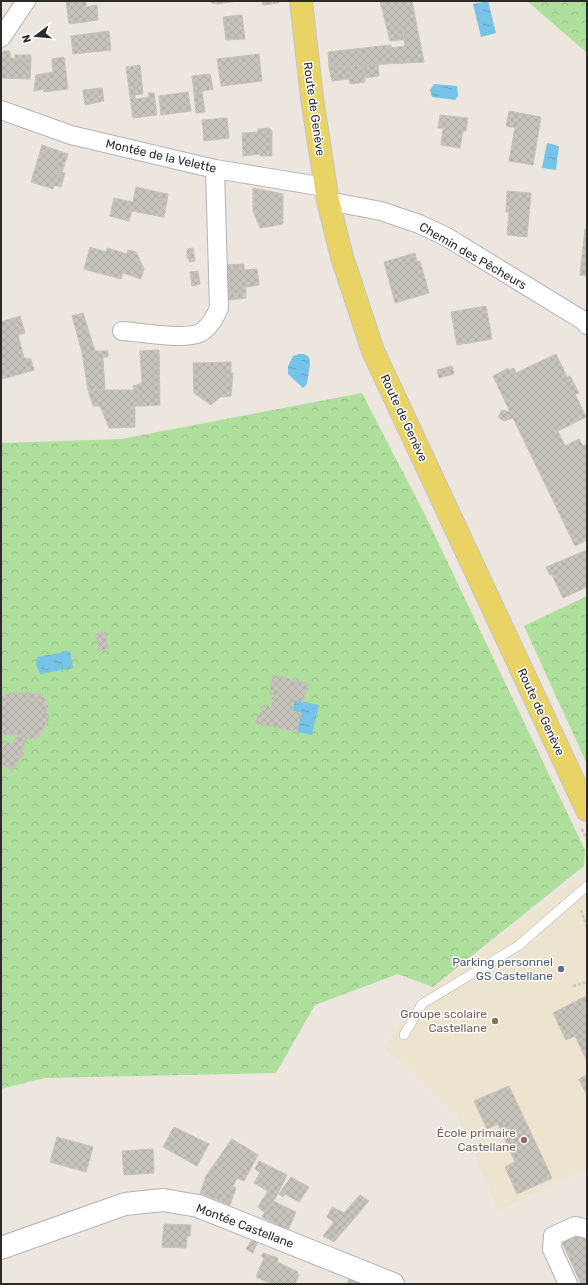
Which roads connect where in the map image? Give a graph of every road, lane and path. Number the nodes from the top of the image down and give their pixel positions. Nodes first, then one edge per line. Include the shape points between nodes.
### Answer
1 (26, 1) edge
2 (301, 1) edge
3 (1, 38) edge
4 (1, 110) edge
5 (215, 169) junction
6 (327, 194) junction
7 (587, 325) edge
8 (122, 331) dead end
9 (587, 810) edge
10 (587, 886) edge
11 (587, 982) edge
12 (573, 986) dead end
13 (404, 1035) dead end
14 (587, 1229) edge
15 (1, 1248) edge
16 (394, 1284) edge
17 (568, 1284) edge

1 - 3 street
2 - 6 main road, Route de Genève via 312,98
4 - 5 street, Montée de la Velette via 71,135
5 - 6 street, Montée de la Velette
5 - 8 street via 219,308 212,322 202,332 188,337
6 - 7 street, Chemin des Pêcheurs via 419,224 444,236
6 - 9 main road, Route de Genève via 342,257 373,351
10 - 13 lane via 518,946 422,1004
11 - 12 path
14 - 17 street via 575,1226 553,1236 552,1249
15 - 16 street, Montée Castellane via 125,1204 163,1200 198,1206

